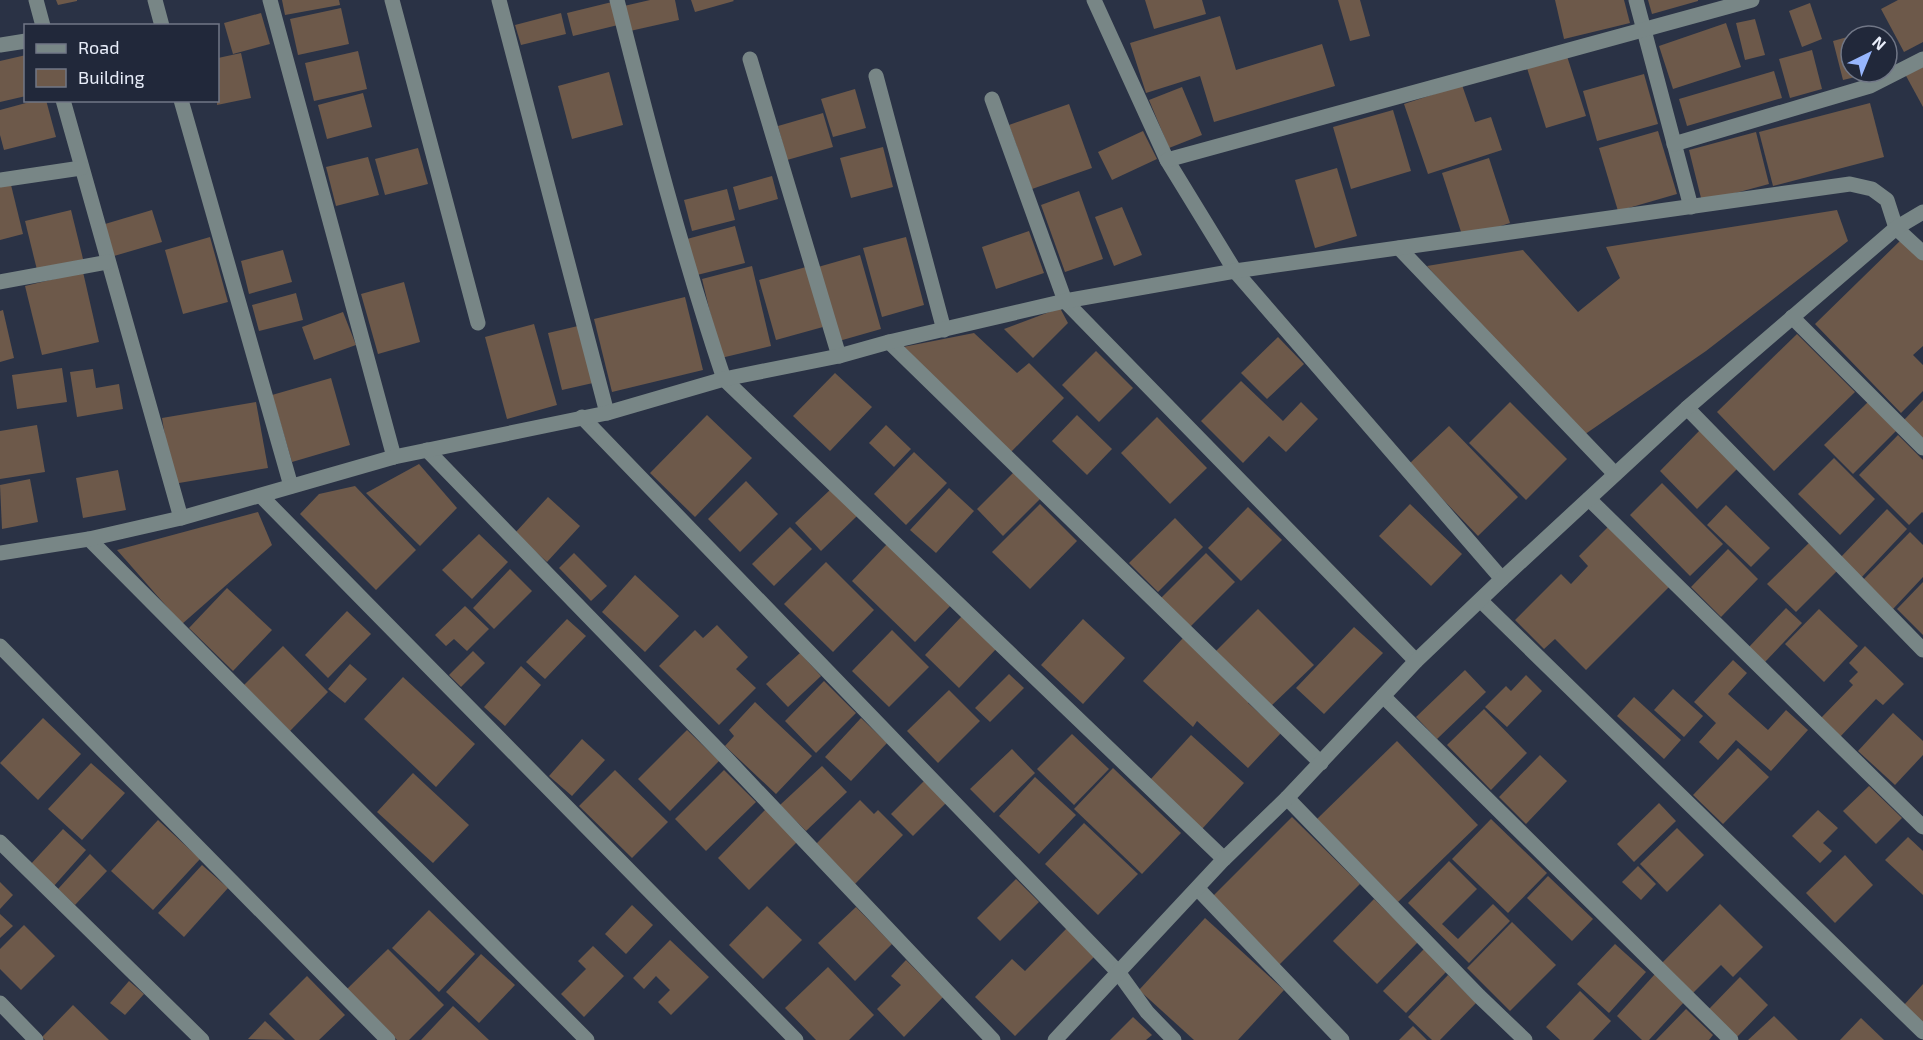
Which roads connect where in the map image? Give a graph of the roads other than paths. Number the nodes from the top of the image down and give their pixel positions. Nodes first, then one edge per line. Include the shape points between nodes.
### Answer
1 (36, 0) edge
2 (155, 0) edge
3 (270, 0) edge
4 (392, 0) edge
5 (499, 0) edge
6 (616, 0) edge
7 (1094, 0) edge
8 (1636, 0) edge
9 (1752, 0) edge
10 (42, 24) edge
11 (161, 24) edge
12 (1646, 30) junction
13 (24, 41) edge
14 (0, 45) edge
15 (750, 59) dead end
16 (1923, 59) edge
17 (876, 76) dead end
18 (992, 99) dead end
19 (64, 102) edge
20 (182, 102) edge
21 (1674, 144) junction
22 (1167, 160) junction
23 (81, 168) junction
24 (0, 180) edge
25 (1691, 207) junction
26 (1923, 212) edge
27 (1896, 228) junction
28 (1399, 248) junction
29 (1923, 253) edge
30 (108, 262) junction
31 (1235, 271) junction
32 (0, 282) edge
33 (1065, 301) junction
34 (1792, 317) junction
35 (478, 323) dead end
36 (944, 330) junction
37 (889, 342) junction
38 (839, 356) junction
39 (724, 379) junction
40 (1687, 408) junction
41 (607, 413) junction
42 (582, 417) junction
43 (1923, 448) edge
44 (427, 450) junction
45 (394, 457) junction
46 (1615, 474) junction
47 (291, 486) junction
48 (261, 496) junction
49 (1589, 499) junction
50 (181, 518) junction
51 (89, 539) junction
52 (0, 553) edge
53 (1502, 579) junction
54 (1481, 601) junction
55 (0, 646) edge
56 (1923, 650) edge
57 (1416, 662) junction
58 (1383, 696) junction
59 (1321, 763) junction
60 (1287, 798) junction
61 (1923, 827) edge
62 (0, 842) edge
63 (1224, 859) junction
64 (1198, 889) junction
65 (1118, 972) junction
66 (0, 1003) edge
67 (1923, 1032) edge
68 (36, 1040) edge
69 (202, 1040) edge
70 (388, 1040) edge
71 (587, 1040) edge
72 (796, 1040) edge
73 (993, 1040) edge
74 (1054, 1040) edge
75 (1174, 1040) edge
76 (1342, 1040) edge
77 (1525, 1040) edge
78 (1731, 1040) edge

1 - 10 street
2 - 11 street
3 - 45 street
4 - 35 street
5 - 41 street
6 - 39 street via 651,134
7 - 22 street
8 - 12 street
9 - 12 street
12 - 21 street
12 - 22 street
13 - 14 street
15 - 38 street
16 - 21 street via 1870,86
17 - 36 street
18 - 33 street
19 - 23 street
20 - 47 street
21 - 25 street
22 - 31 street
23 - 24 street
23 - 30 street
25 - 27 street via 1850,184 1872,189 1887,200
25 - 28 street
26 - 27 street
27 - 29 street
27 - 34 street
28 - 31 street
28 - 46 street
30 - 32 street
30 - 50 street
31 - 33 street
31 - 53 street
33 - 36 street
33 - 57 street
34 - 40 street
34 - 43 street
36 - 37 street
37 - 38 street
37 - 59 street
38 - 39 street
39 - 41 street
39 - 63 street
40 - 46 street
40 - 56 street
41 - 42 street
42 - 44 street
42 - 65 street
44 - 45 street
44 - 73 street
45 - 47 street
46 - 49 street
47 - 48 street
48 - 50 street
48 - 72 street
49 - 53 street
49 - 61 street
50 - 51 street
51 - 52 street
51 - 71 street
53 - 54 street
54 - 57 street
54 - 67 street
55 - 70 street
57 - 58 street
58 - 59 street
58 - 78 street
59 - 60 street
60 - 63 street
60 - 77 street
62 - 69 street
63 - 64 street
64 - 65 street
64 - 76 street
65 - 74 street
65 - 75 street via 1147,1012
66 - 68 street

